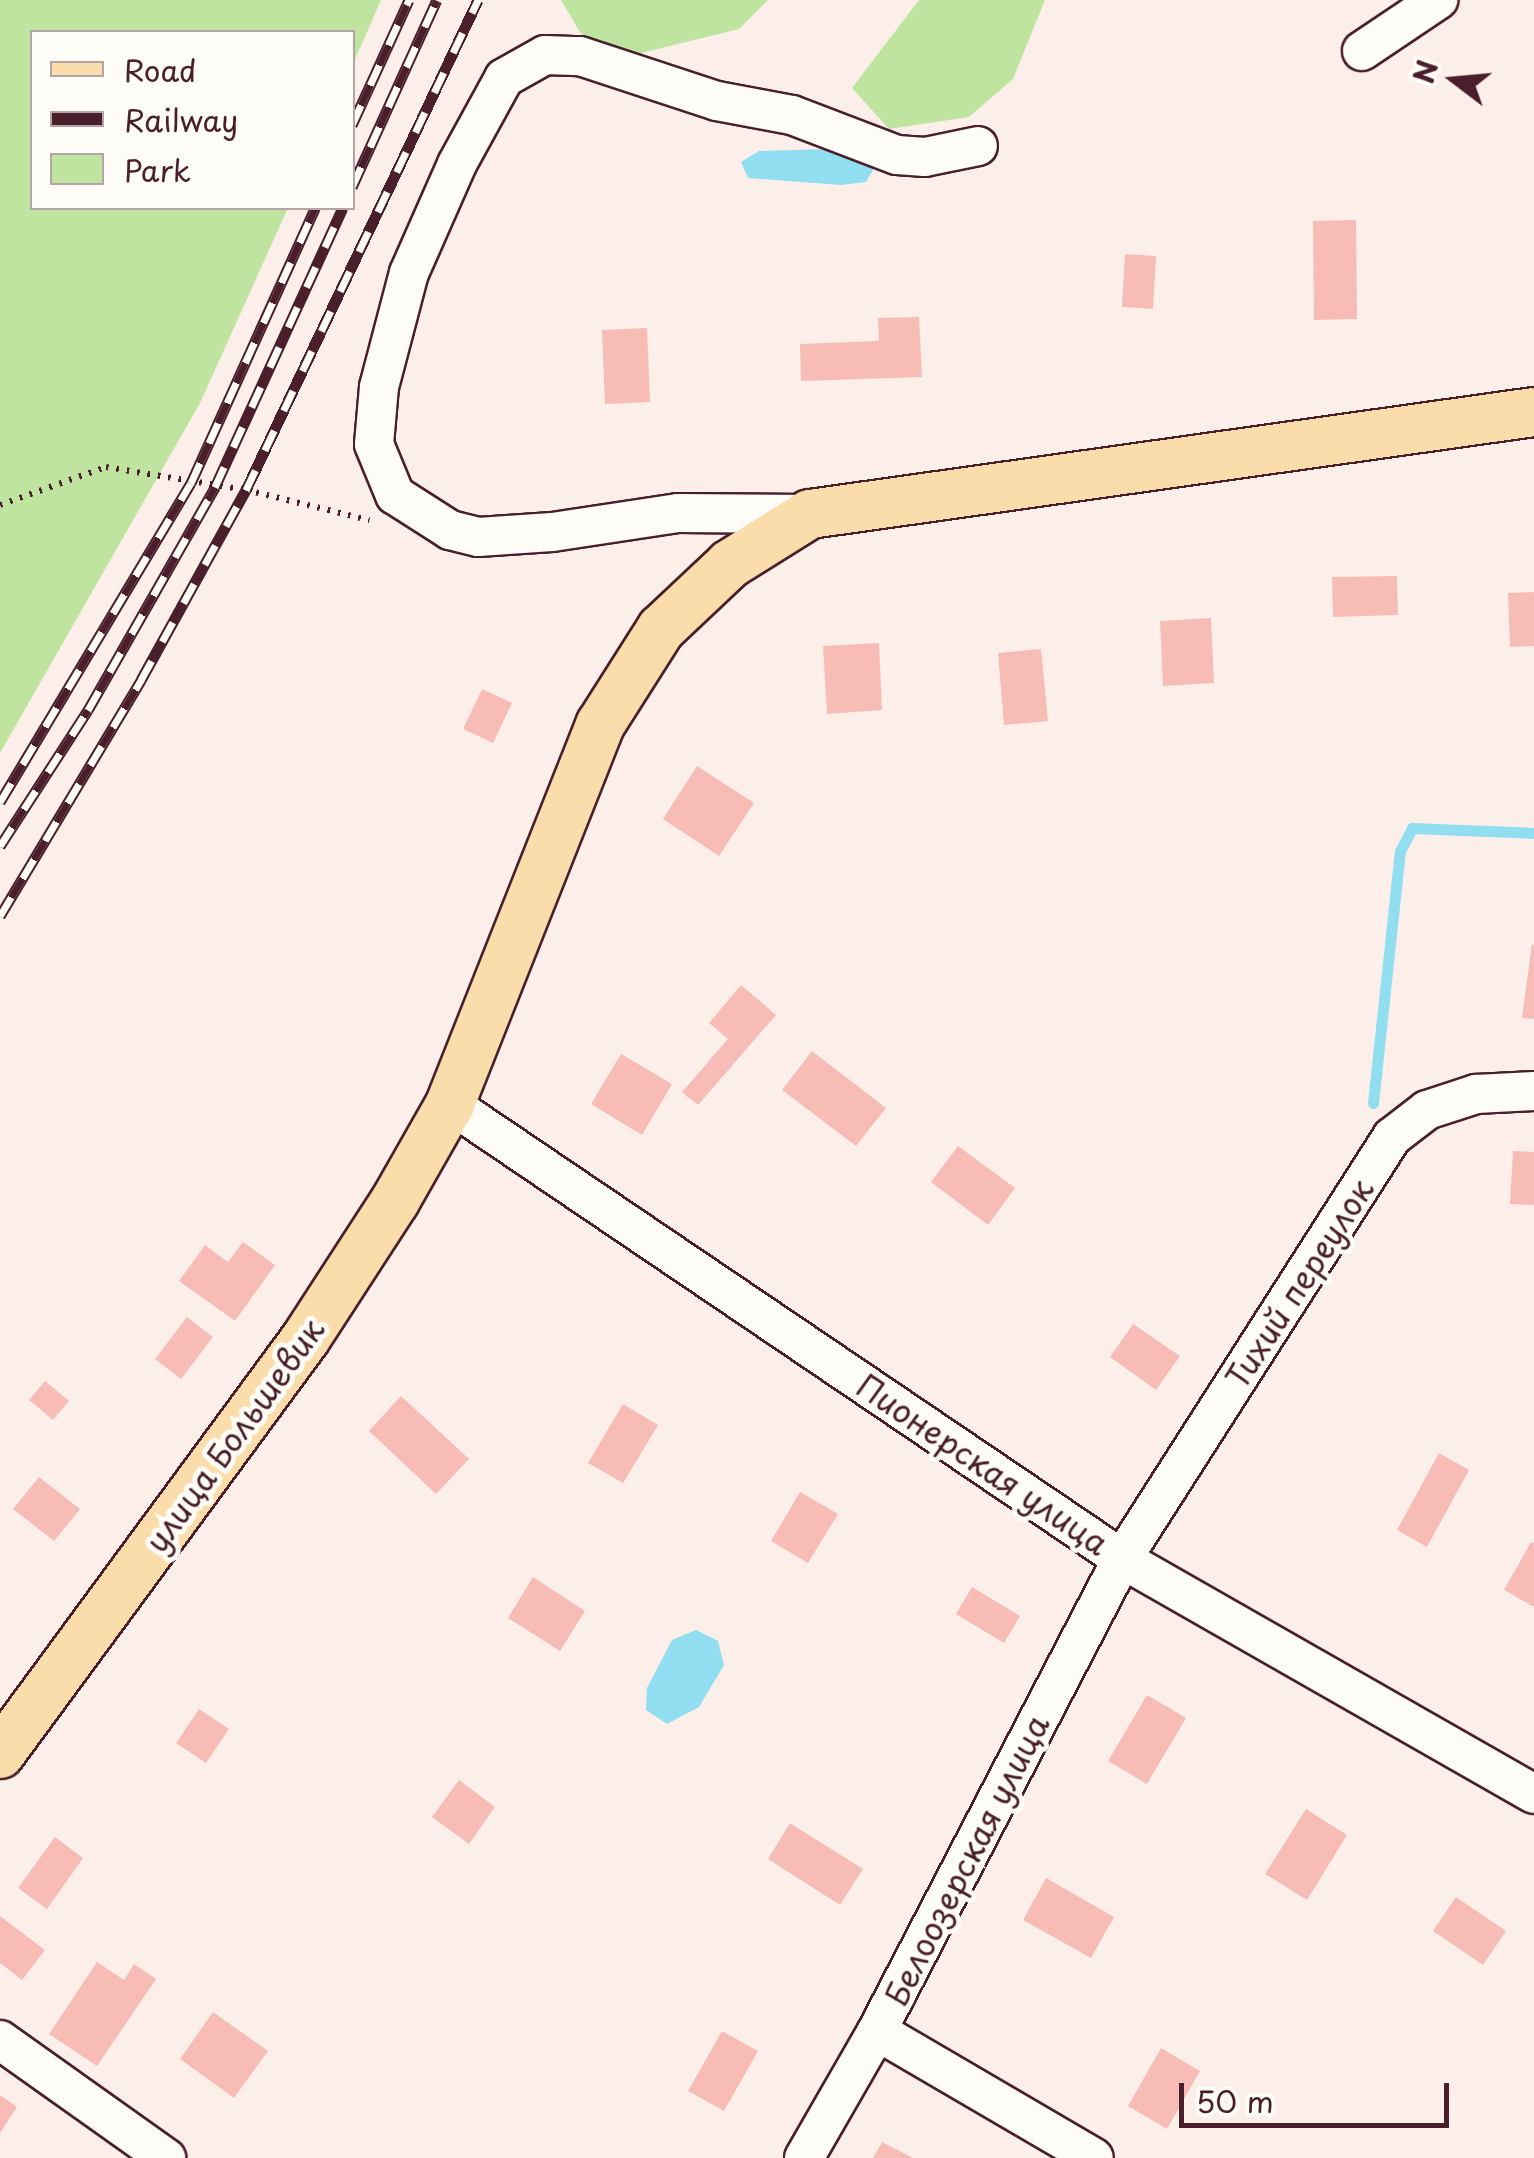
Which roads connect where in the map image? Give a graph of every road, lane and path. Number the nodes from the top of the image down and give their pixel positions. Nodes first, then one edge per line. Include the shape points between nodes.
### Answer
1 (1438, 0) edge
2 (1362, 51) dead end
3 (978, 146) dead end
4 (1534, 412) edge
5 (0, 505) edge
6 (810, 514) junction
7 (372, 520) dead end
8 (1534, 1091) edge
9 (450, 1104) junction
10 (1122, 1559) junction
11 (0, 1754) edge
12 (1534, 1794) edge
13 (878, 2030) junction
14 (0, 2040) edge
15 (166, 2158) edge
16 (804, 2158) edge
17 (1094, 2158) edge

1 - 2 street
3 - 6 street via 896,155 792,115 717,101 580,56 545,54 504,78 457,164 409,273 379,387 374,444 395,495 450,530 478,537 678,513
4 - 6 main road
5 - 7 path via 106,467
6 - 9 main road, улица Большевик via 730,564 660,628 600,725
8 - 10 street, Тихий переулок via 1476,1094 1427,1110 1392,1137
9 - 10 street, Пионерская улица
9 - 11 main road, улица Большевик via 306,1338
10 - 12 street, Пионерская улица
10 - 13 street, Белоозерская улица
13 - 16 street, Белоозерская улица
13 - 17 street
14 - 15 street

